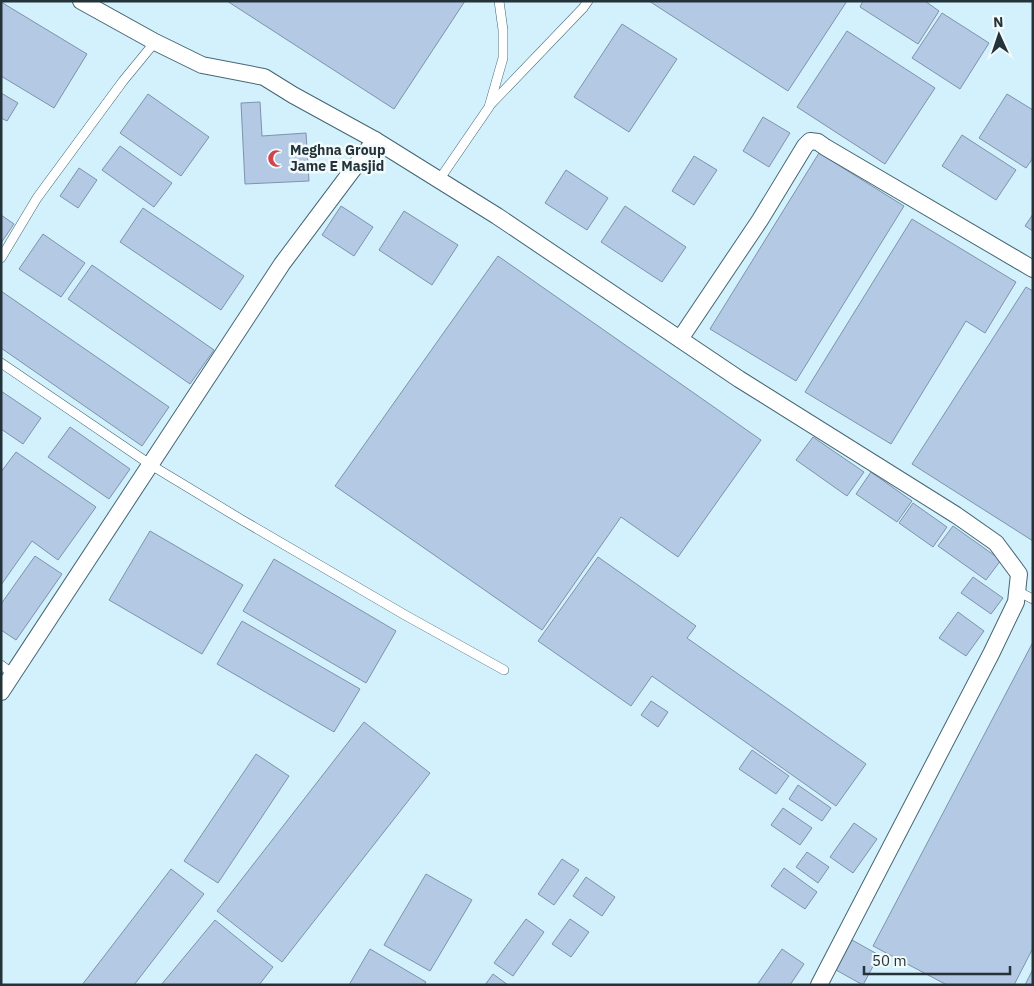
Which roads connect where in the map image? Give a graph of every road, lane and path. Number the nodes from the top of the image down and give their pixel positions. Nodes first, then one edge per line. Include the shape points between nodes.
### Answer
1 (81, 1) edge
2 (499, 1) edge
3 (588, 1) edge
4 (155, 42) junction
5 (488, 107) junction
6 (375, 140) junction
7 (439, 180) junction
8 (1, 258) edge
9 (1033, 269) edge
10 (680, 339) junction
11 (1, 363) edge
12 (151, 465) junction
13 (1017, 591) junction
14 (1033, 600) edge
15 (7, 669) edge
16 (504, 670) dead end
17 (1, 692) edge
18 (819, 985) edge

1 - 4 street
2 - 5 lane via 503,58
3 - 5 lane
4 - 6 street via 202,65 264,77
4 - 8 lane via 37,198
5 - 7 lane
6 - 7 street
6 - 12 street via 282,264
7 - 10 street
9 - 10 street via 818,142 810,141
10 - 13 street via 996,543 1019,574
11 - 12 lane
12 - 15 street
12 - 16 lane
13 - 14 lane
13 - 18 street via 1016,602 991,654
15 - 17 street

